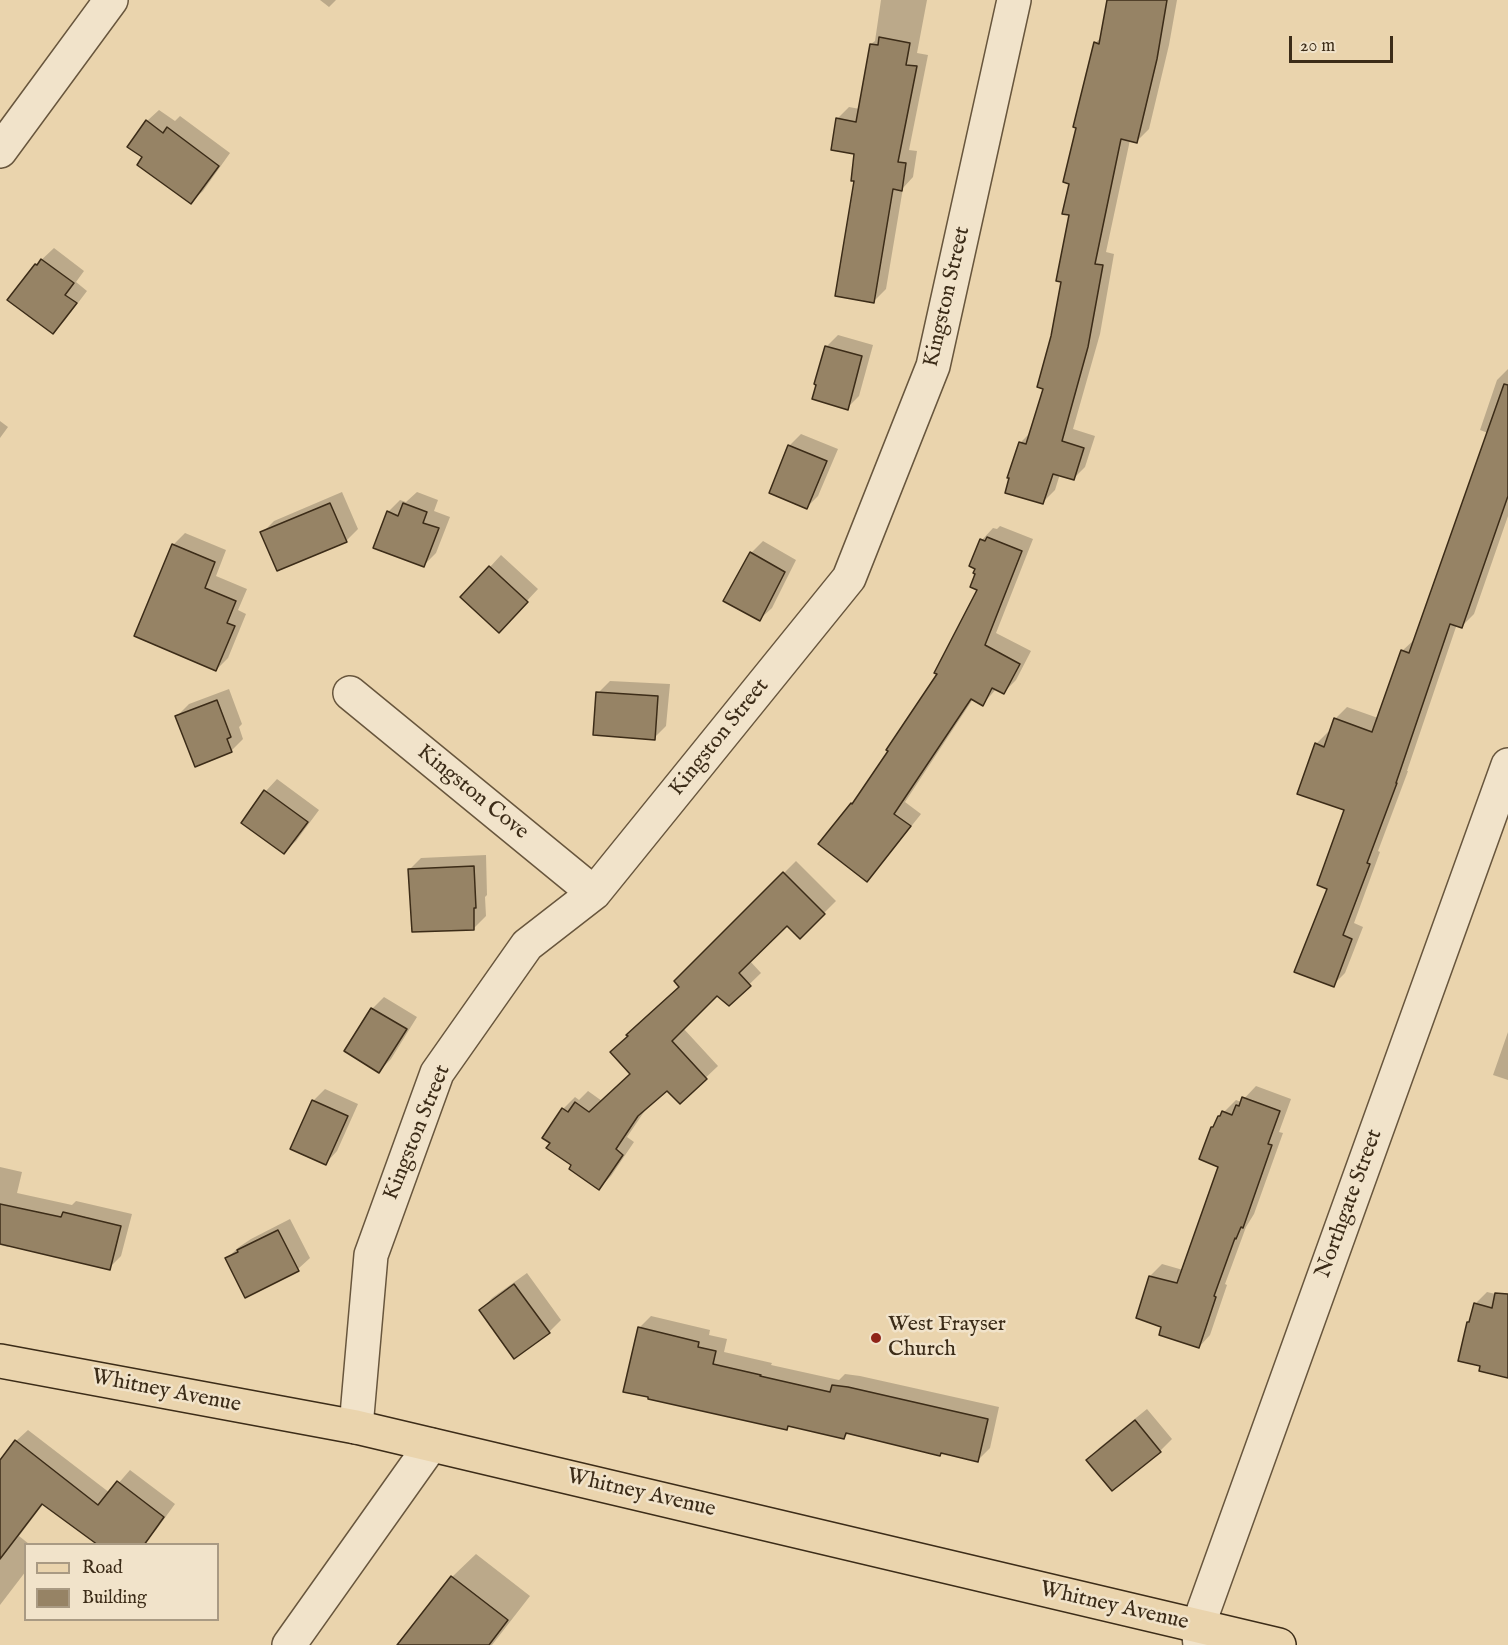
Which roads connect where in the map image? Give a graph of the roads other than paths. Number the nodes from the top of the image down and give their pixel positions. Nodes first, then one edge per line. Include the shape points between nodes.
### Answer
1 (111, 0) edge
2 (1014, 0) edge
3 (0, 151) edge
4 (350, 693) dead end
5 (1508, 765) edge
6 (594, 893) junction
7 (0, 1361) edge
8 (356, 1427) junction
9 (431, 1445) junction
10 (1199, 1636) edge
11 (289, 1645) edge
12 (1279, 1645) edge

1 - 3 street
2 - 6 street, Kingston Street via 933,366 849,578
4 - 6 street, Kingston Cove
5 - 10 street, Northgate Street
6 - 8 street, Kingston Street via 527,945 437,1073 371,1255
7 - 8 main road, Whitney Avenue
8 - 9 main road, Whitney Avenue
9 - 10 main road, Whitney Avenue
9 - 11 street
10 - 12 main road, Whitney Avenue

